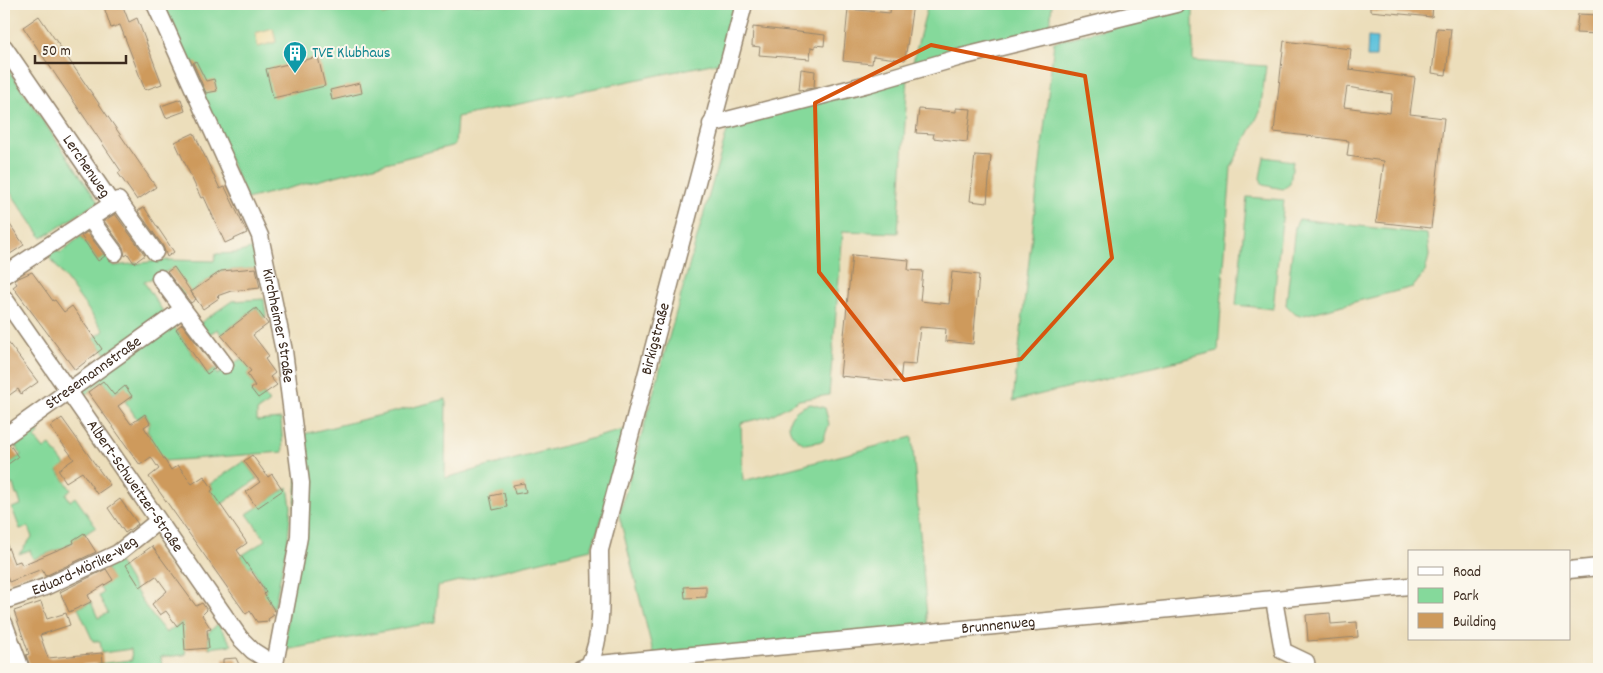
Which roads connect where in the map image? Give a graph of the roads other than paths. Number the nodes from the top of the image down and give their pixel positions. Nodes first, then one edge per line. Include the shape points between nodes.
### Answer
1 (155, 4) edge
2 (744, 4) edge
3 (1176, 4) edge
4 (4, 47) edge
5 (711, 124) junction
6 (112, 204) junction
7 (90, 219) junction
8 (155, 252) dead end
9 (115, 253) dead end
10 (4, 275) edge
11 (160, 278) dead end
12 (4, 298) edge
13 (183, 309) junction
14 (225, 365) dead end
15 (70, 392) junction
16 (4, 437) edge
17 (158, 520) junction
18 (1599, 567) edge
19 (1570, 570) edge
20 (1408, 586) edge
21 (1274, 600) junction
22 (4, 601) edge
23 (4, 623) edge
24 (274, 667) edge
25 (584, 667) edge
26 (21, 669) edge
27 (1307, 669) edge

1 - 24 street, Kirchheimer Straße via 260,236 284,351 301,483 299,537
2 - 5 street, Birkigstraße
3 - 5 street via 960,57
4 - 6 street, Lerchenweg
5 - 25 street, Birkigstraße via 600,550 600,615 596,651
6 - 7 street, Lerchenweg
6 - 8 street via 118,200
7 - 9 street
7 - 10 street, Lerchenweg
11 - 13 street
12 - 15 street, Albert-Schweitzer-Straße
13 - 14 street
13 - 15 street, Stresemannstraße
15 - 16 street, Stresemannstraße
15 - 17 street, Albert-Schweitzer-Straße
17 - 22 street, Eduard-Mörike-Weg via 118,553 45,588
17 - 24 street, Albert-Schweitzer-Straße via 240,638
18 - 19 street
20 - 21 street, Brunnenweg
21 - 25 street, Brunnenweg
21 - 27 street via 1283,651 1306,662
23 - 26 street

